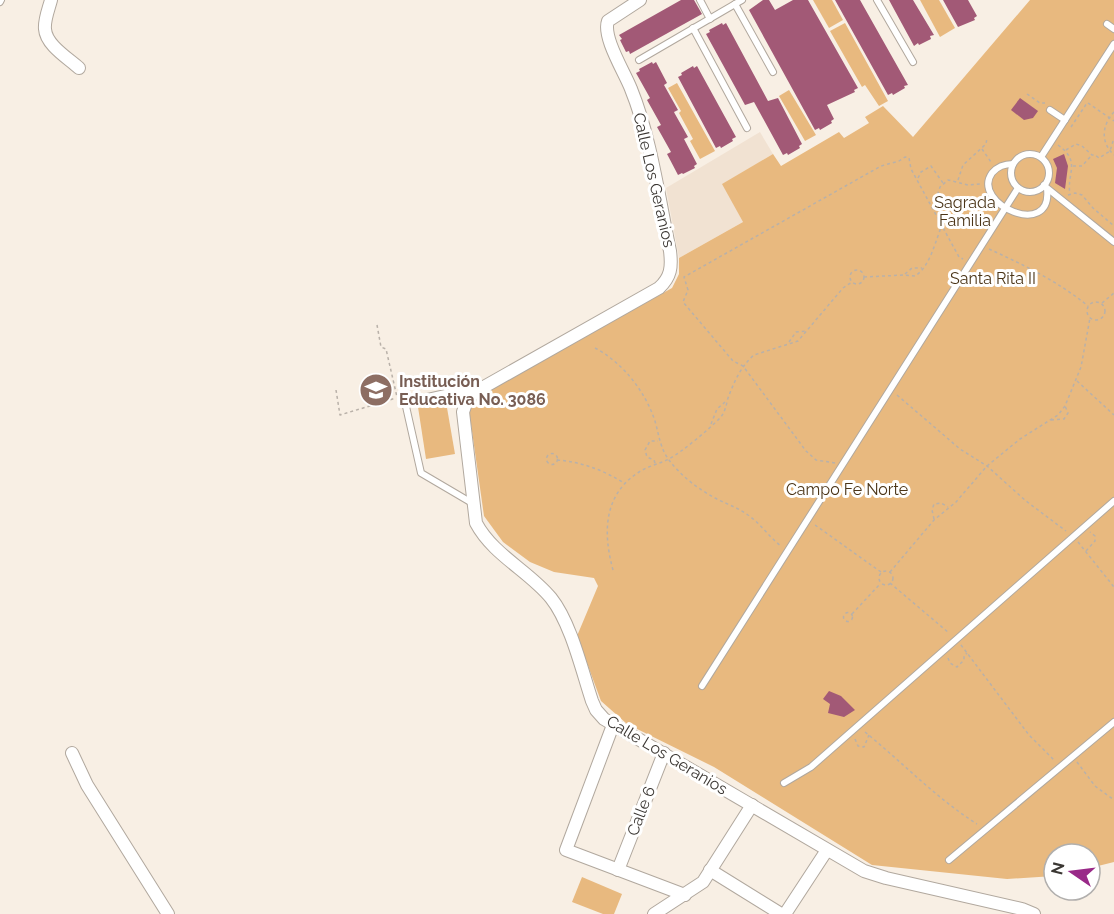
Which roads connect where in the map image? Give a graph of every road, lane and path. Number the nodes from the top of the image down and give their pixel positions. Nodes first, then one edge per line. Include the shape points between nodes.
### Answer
1 (51, 0) edge
2 (640, 0) edge
3 (700, 0) edge
4 (742, 0) edge
5 (877, 0) edge
6 (735, 4) junction
7 (710, 19) junction
8 (1107, 24) dead end
9 (693, 28) junction
10 (1114, 29) edge
11 (1114, 44) edge
12 (639, 60) dead end
13 (913, 62) dead end
14 (80, 68) dead end
15 (773, 72) dead end
16 (1027, 94) dead end
17 (1045, 103) dead end
18 (1050, 110) dead end
19 (1114, 112) edge
20 (1109, 118) junction
21 (1065, 120) junction
22 (1114, 121) edge
23 (747, 128) dead end
24 (1070, 128) dead end
25 (987, 138) dead end
26 (1114, 138) edge
27 (1051, 141) junction
28 (982, 148) junction
29 (1066, 150) junction
30 (1110, 151) junction
31 (1092, 155) junction
32 (1114, 155) edge
33 (1041, 157) junction
34 (992, 164) dead end
35 (1013, 164) junction
36 (1072, 165) junction
37 (918, 180) junction
38 (958, 181) junction
39 (943, 184) junction
40 (981, 184) dead end
41 (1044, 185) junction
42 (1018, 188) junction
43 (1070, 195) junction
44 (1060, 198) junction
45 (934, 207) junction
46 (1005, 208) junction
47 (942, 224) junction
48 (1114, 226) edge
49 (1114, 242) edge
50 (980, 245) junction
51 (969, 263) junction
52 (923, 269) junction
53 (904, 274) junction
54 (864, 277) junction
55 (852, 282) junction
56 (1114, 293) edge
57 (1101, 303) junction
58 (1088, 306) junction
59 (1090, 318) junction
60 (377, 325) dead end
61 (806, 332) junction
62 (789, 343) junction
63 (595, 348) dead end
64 (743, 366) junction
65 (1077, 380) junction
66 (890, 388) junction
67 (336, 390) dead end
68 (475, 392) junction
69 (727, 400) junction
70 (1065, 406) junction
71 (1114, 415) edge
72 (1050, 420) junction
73 (710, 425) junction
74 (659, 441) junction
75 (557, 459) dead end
76 (668, 459) junction
77 (655, 464) junction
78 (842, 464) junction
79 (987, 466) junction
80 (625, 483) junction
81 (1114, 501) edge
82 (472, 503) junction
83 (948, 507) junction
84 (806, 520) junction
85 (934, 520) junction
86 (1088, 532) dead end
87 (1073, 536) junction
88 (1083, 536) dead end
89 (787, 550) junction
90 (1085, 552) junction
91 (613, 570) dead end
92 (881, 572) junction
93 (890, 572) junction
94 (890, 583) junction
95 (881, 584) junction
96 (1114, 587) edge
97 (852, 614) dead end
98 (956, 639) junction
99 (955, 648) dead end
100 (950, 653) dead end
101 (967, 653) junction
102 (702, 686) dead end
103 (1114, 722) edge
104 (613, 725) junction
105 (860, 728) junction
106 (869, 735) junction
107 (72, 753) dead end
108 (664, 753) junction
109 (1074, 756) junction
110 (1060, 767) junction
111 (784, 783) dead end
112 (1114, 801) edge
113 (752, 805) junction
114 (985, 830) junction
115 (827, 850) junction
116 (949, 860) dead end
117 (618, 870) junction
118 (710, 870) junction
119 (686, 895) junction
120 (787, 913) edge
121 (168, 914) edge
122 (654, 914) edge
123 (1034, 914) edge

1 - 14 street via 46,34 53,46
2 - 68 street, Calle Los Geranios via 608,21 606,33 641,120 670,251 668,278 659,288
3 - 7 lane
4 - 6 lane
5 - 13 lane
6 - 7 lane
6 - 15 lane
7 - 9 lane
8 - 10 lane
9 - 12 lane
9 - 23 lane
11 - 21 lane
16 - 17 path
18 - 21 lane
19 - 20 path
20 - 22 path
20 - 24 path via 1087,103
20 - 30 path via 1104,136
21 - 27 lane
25 - 28 path
26 - 30 path
27 - 29 path
27 - 33 lane
28 - 34 path
28 - 38 path via 963,165
29 - 31 path via 1076,144
29 - 36 path
30 - 31 path via 1099,159
30 - 32 path
31 - 36 path via 1082,166
33 - 35 lane via 1028,153
33 - 41 lane via 1048,167
35 - 42 lane via 1011,176
35 - 46 lane via 999,166 990,177 993,197
36 - 43 path
37 - 39 path via 921,172 931,166
37 - 45 path
37 - 64 path via 907,157 886,164 684,277 688,290 683,302 734,361
38 - 39 path
38 - 40 path
39 - 45 path
41 - 42 lane via 1034,192
41 - 44 lane
41 - 46 lane via 1047,202 1038,212 1021,214
42 - 46 lane
43 - 44 path
43 - 48 path via 1082,195
44 - 49 lane
45 - 47 path
46 - 50 lane
47 - 51 path via 959,257
47 - 52 path
50 - 51 lane
50 - 58 path via 1030,268
51 - 66 lane
52 - 53 path via 912,268
52 - 53 path via 915,276
53 - 54 path
54 - 55 path via 858,284
54 - 55 path via 855,270 850,275
55 - 61 path
56 - 57 path
57 - 58 path
57 - 59 path via 1105,309 1102,318
58 - 59 path
59 - 65 path
60 - 67 path via 397,398 340,415
61 - 62 path via 798,341
61 - 62 path via 796,332
62 - 64 path via 754,355
63 - 74 path via 618,362 630,376 654,420
64 - 69 path
64 - 78 path via 806,451 820,461
65 - 70 path
65 - 71 path
66 - 78 lane
66 - 79 path via 960,449
68 - 82 street, Calle Los Geranios via 467,400 464,412
68 - 82 lane via 450,392 405,402 421,473
69 - 73 path via 717,409
69 - 73 path via 723,414
70 - 72 path
70 - 72 path via 1068,413 1064,419
72 - 79 path
73 - 76 path
74 - 76 path
74 - 77 path via 650,441 645,450
75 - 80 path via 596,468
76 - 77 path
76 - 89 path via 696,486 750,516
77 - 80 path
78 - 84 lane
79 - 83 path
79 - 87 path
80 - 91 path via 611,505 607,523
81 - 87 lane
82 - 104 street, Calle Los Geranios via 480,530 544,590 559,610 596,710
83 - 85 path
83 - 85 path via 934,504
84 - 89 lane
84 - 92 path
85 - 93 path
86 - 90 path via 1095,536 1095,541
87 - 98 lane
88 - 90 path via 1077,541
89 - 102 lane
90 - 96 path
92 - 93 path
92 - 95 path
93 - 94 path
94 - 95 path
94 - 98 path
95 - 97 path
98 - 105 lane
99 - 101 path via 960,644
100 - 101 path via 950,663 957,667
101 - 110 path via 1029,735
103 - 109 lane
104 - 108 street, Calle Los Geranios
104 - 117 street via 566,850
105 - 106 path
105 - 106 path via 855,737 858,746 864,747
105 - 111 lane
106 - 114 path via 936,796
107 - 121 street via 120,841
108 - 113 street, Calle Los Geranios
108 - 117 street, Calle 6
109 - 110 lane
109 - 112 path via 1095,786
110 - 114 lane
113 - 115 street, Calle Los Geranios
113 - 118 street
114 - 116 lane
115 - 120 street
115 - 123 street, Calle Los Geranios via 885,878
117 - 119 street
118 - 119 street via 703,882
118 - 120 street
119 - 122 street

